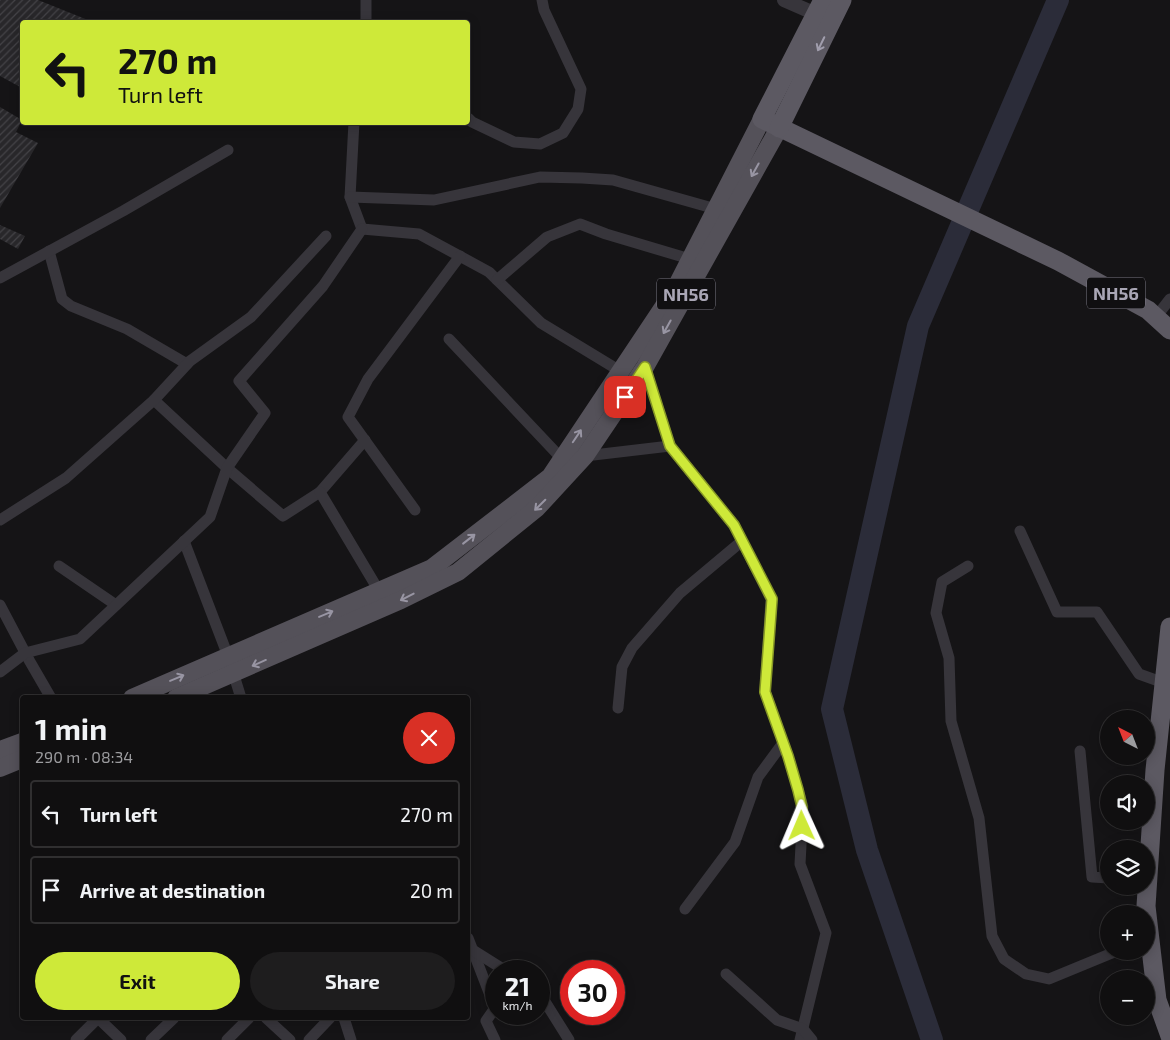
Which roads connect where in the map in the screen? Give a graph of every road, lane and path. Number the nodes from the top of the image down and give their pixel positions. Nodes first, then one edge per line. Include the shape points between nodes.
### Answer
1 (366, 0) edge
2 (542, 0) edge
3 (784, 0) edge
4 (842, 0) edge
5 (819, 7) edge
6 (366, 20) edge
7 (762, 119) junction
8 (470, 120) edge
9 (354, 125) edge
10 (779, 128) junction
11 (228, 150) dead end
12 (350, 197) junction
13 (716, 209) junction
14 (362, 228) junction
15 (326, 236) dead end
16 (49, 251) junction
17 (460, 256) junction
18 (690, 259) junction
19 (0, 278) edge
20 (497, 280) junction
21 (1170, 299) edge
22 (1156, 317) junction
23 (1170, 330) edge
24 (449, 339) dead end
25 (187, 364) junction
26 (645, 367) junction
27 (620, 371) junction
28 (154, 400) junction
29 (365, 440) junction
30 (670, 446) junction
31 (585, 456) junction
32 (562, 459) junction
33 (227, 468) junction
34 (320, 492) junction
35 (416, 510) dead end
36 (0, 520) edge
37 (1020, 531) dead end
38 (184, 541) junction
39 (742, 541) junction
40 (60, 566) dead end
41 (968, 566) dead end
42 (379, 590) junction
43 (0, 605) edge
44 (116, 605) junction
45 (1170, 627) edge
46 (25, 653) junction
47 (228, 656) junction
48 (0, 672) edge
49 (234, 674) junction
50 (1164, 682) junction
51 (49, 695) edge
52 (139, 695) edge
53 (183, 695) edge
54 (240, 695) edge
55 (618, 708) dead end
56 (1164, 738) edge
57 (20, 743) edge
58 (783, 743) junction
59 (0, 750) edge
60 (1080, 751) dead end
61 (20, 760) edge
62 (0, 768) edge
63 (1152, 840) edge
64 (1100, 877) edge
65 (685, 909) dead end
66 (470, 949) edge
67 (1100, 958) edge
68 (488, 960) edge
69 (1151, 960) edge
70 (726, 974) dead end
71 (550, 1010) edge
72 (96, 1020) edge
73 (100, 1020) edge
74 (172, 1020) edge
75 (247, 1020) edge
76 (268, 1020) edge
77 (328, 1020) edge
78 (345, 1020) edge
79 (802, 1035) edge
80 (1170, 1036) edge
81 (76, 1040) edge
82 (121, 1040) edge
83 (151, 1040) edge
84 (227, 1040) edge
85 (290, 1040) edge
86 (309, 1040) edge
87 (351, 1040) edge
88 (495, 1040) edge
89 (569, 1040) edge
90 (812, 1040) edge

1 - 6 street
2 - 8 street via 581,89 578,109 563,133 540,144 514,142
3 - 5 street
4 -> 10 highway, NH56
5 - 7 highway
7 - 10 highway, NH56
7 - 13 main road
9 - 12 street
10 - 22 highway, NH56 via 1058,262
10 -> 26 main road, NH56
11 - 16 street
12 - 13 street via 434,200 540,177 582,178 613,180
12 - 14 street
13 - 18 main road
14 - 17 street via 419,234
14 - 33 street via 323,286 239,381 266,413
15 - 25 street via 251,317
16 - 19 street
16 - 25 street via 62,300 127,329
17 - 20 street
17 - 29 street via 368,380 348,417
18 - 20 street via 580,224 547,237
18 - 27 main road via 674,291
20 - 27 street via 541,323
21 - 22 street
22 - 23 highway, NH56
24 - 32 street
25 - 28 street
26 - 30 street
26 - 31 main road, NH56
32 -> 27 main road
28 - 33 street
28 - 36 street via 66,478
29 - 34 street
29 - 35 street
30 - 31 street
30 - 39 street via 734,525
31 -> 49 main road via 537,508 458,572
42 -> 32 main road via 432,568 550,477
33 - 34 street via 283,516
33 - 38 street via 210,517
34 - 42 street
37 - 50 street via 1057,612 1097,612 1139,674
38 - 44 street
38 - 47 street
39 - 55 street via 680,593 632,648 622,667
39 - 58 street via 772,599 765,692
40 - 44 street
41 - 67 street via 942,582 936,613 949,658 951,721 979,818 992,936 1004,959 1026,974 1049,979
47 -> 42 main road
43 - 46 street
44 - 46 street via 80,639
45 - 50 highway
46 - 48 street
46 - 51 street
47 - 49 street
52 -> 47 main road
49 - 53 main road
49 - 54 street
50 - 56 highway
56 - 63 highway
57 - 59 main road
58 - 65 street via 758,777 735,842
58 - 79 street via 802,807 800,864 826,933
60 - 64 street via 1092,877
61 - 62 main road
66 - 68 street
66 - 88 street via 495,1008 486,1021
69 - 80 highway via 1157,1000
70 - 79 street via 777,1020
71 - 89 street
72 - 81 street
73 - 82 street
74 - 83 street
75 - 84 street
76 - 85 street
77 - 86 street
78 - 87 street
79 - 90 street

